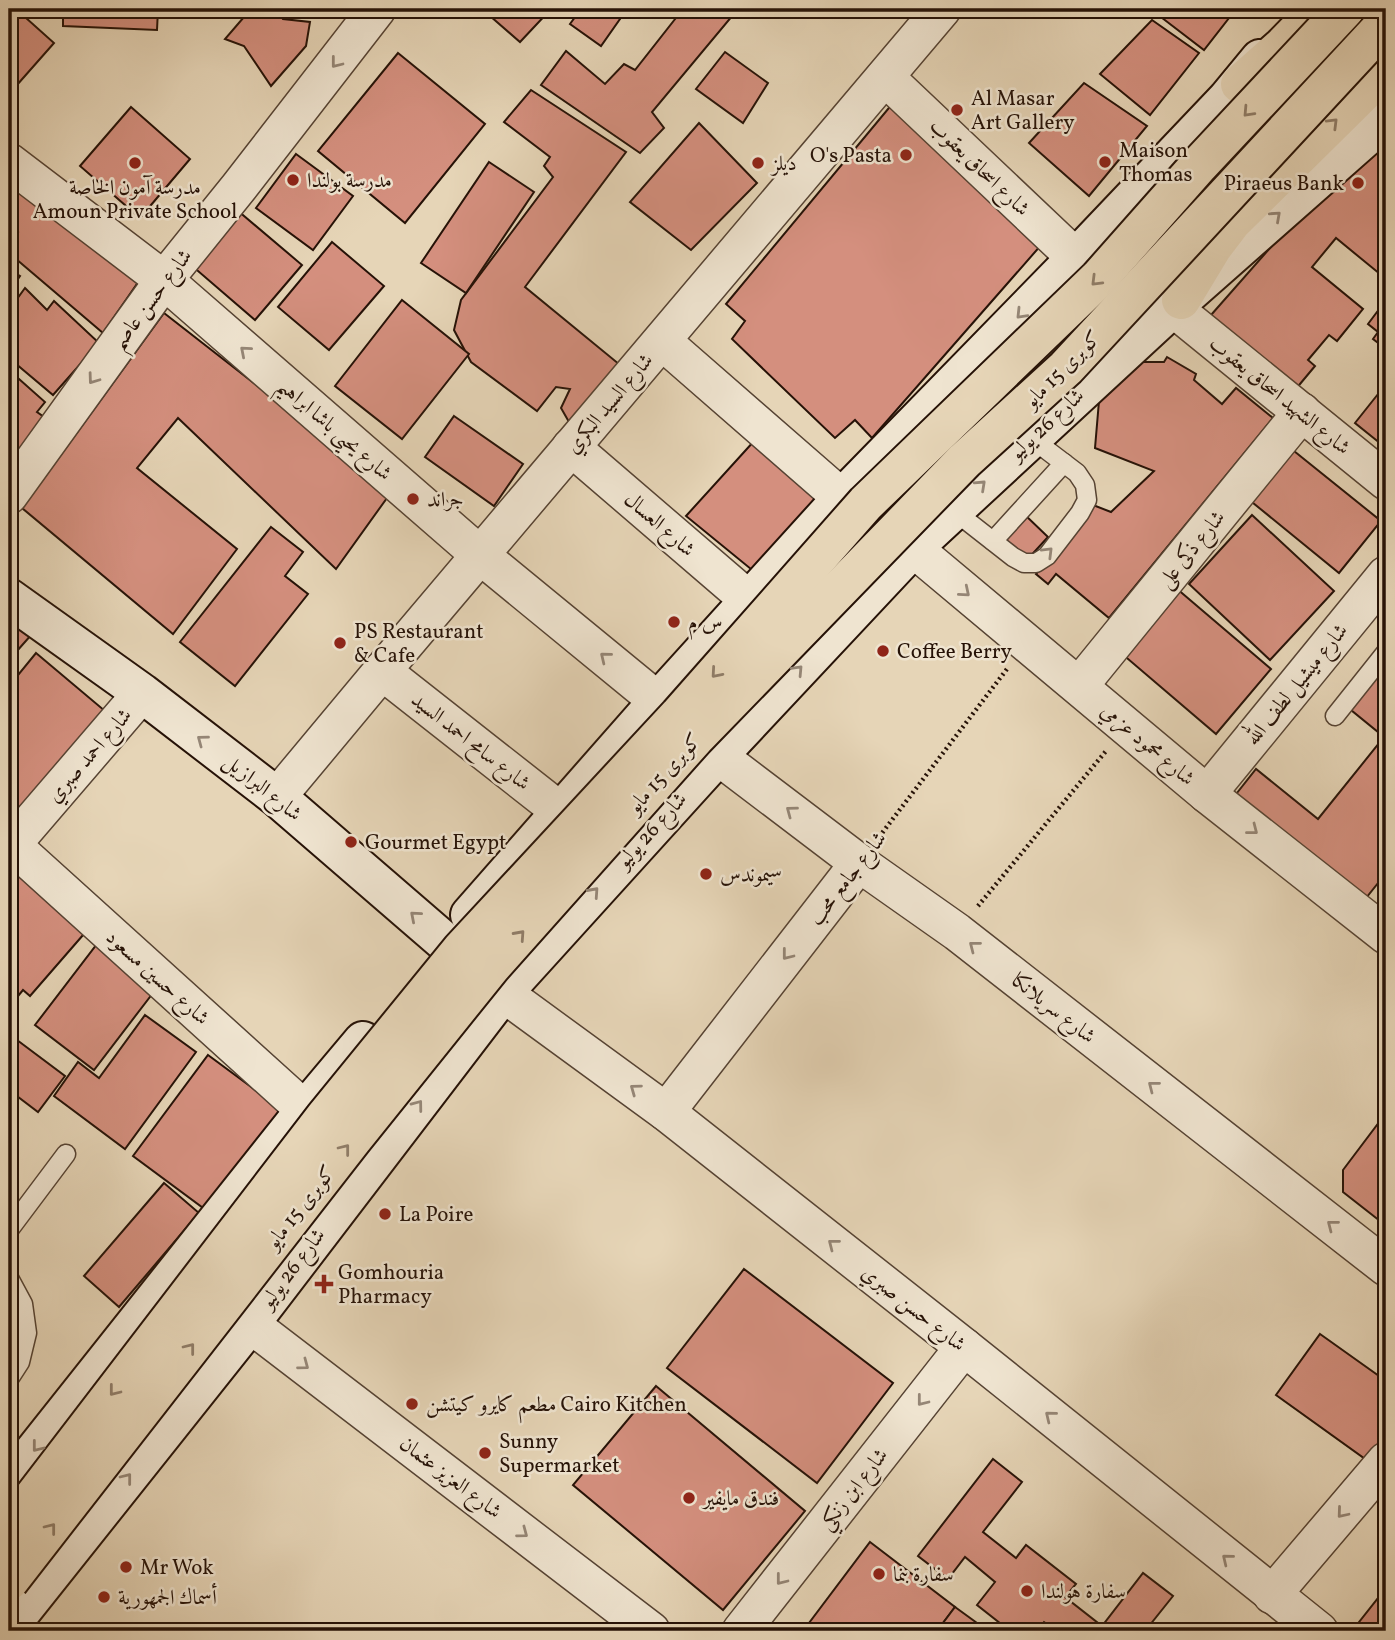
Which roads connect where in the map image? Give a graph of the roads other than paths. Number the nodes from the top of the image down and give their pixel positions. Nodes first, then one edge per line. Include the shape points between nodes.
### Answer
1 (377, 9) edge
2 (942, 9) edge
3 (1295, 9) edge
4 (1319, 9) edge
5 (1345, 9) edge
6 (1386, 23) edge
7 (1386, 69) edge
8 (885, 76) junction
9 (1240, 84) junction
10 (1386, 119) edge
11 (9, 162) edge
12 (1076, 258) junction
13 (164, 280) junction
14 (1177, 304) junction
15 (662, 341) junction
16 (1302, 412) junction
17 (1031, 438) junction
18 (571, 447) junction
19 (1064, 463) junction
20 (1386, 481) edge
21 (9, 495) edge
22 (842, 498) junction
23 (953, 510) junction
24 (993, 541) junction
25 (913, 548) junction
26 (480, 555) junction
27 (1386, 575) edge
28 (9, 598) edge
29 (749, 600) junction
30 (1386, 652) edge
31 (382, 671) junction
32 (1079, 686) junction
33 (142, 694) junction
34 (657, 701) junction
35 (1335, 716) dead end
36 (718, 756) junction
37 (1207, 793) junction
38 (277, 797) junction
39 (560, 811) junction
40 (10, 846) edge
41 (859, 863) junction
42 (1386, 935) edge
43 (446, 943) junction
44 (503, 993) junction
45 (305, 1110) junction
46 (666, 1112) junction
47 (66, 1154) dead end
48 (9, 1230) edge
49 (1386, 1267) edge
50 (9, 1278) edge
51 (250, 1324) junction
52 (964, 1348) junction
53 (9, 1379) edge
54 (1386, 1461) edge
55 (9, 1483) edge
56 (9, 1529) edge
57 (9, 1581) edge
58 (1272, 1595) junction
59 (9, 1627) edge
60 (16, 1631) edge
61 (651, 1631) edge
62 (741, 1631) edge
63 (1319, 1631) edge

1 -> 13 street, شارع حسن عاصم
2 - 8 street, شارع السيد البكري
3 - 9 street
4 - 9 highway
5 -> 56 highway, كوبرى 15 مايو, bridge via 1099,278 866,503 679,715 461,950 324,1118
57 -> 6 highway, كوبرى 15 مايو, bridge via 500,957 695,738 964,461 1066,368
14 -> 7 highway via 1232,222
8 - 12 street, شارع اسحاق يعقوب
8 - 15 street, شارع السيد البكري
9 - 12 street
14 -> 10 street, شارع 26 يوليو
11 - 13 street, شارع يحيى باشا ابراهيم
12 -> 22 street
13 -> 21 street, شارع حسن عاصم
26 -> 13 street, شارع يحيى باشا ابراهيم
14 - 16 street, شارع الشهيد اسحاق يعقوب
14 - 17 street, شارع 26 يوليو
15 - 18 street, شارع السيد البكري
15 - 22 street
16 - 20 street, شارع الشهيد اسحاق يعقوب
16 - 32 street, شارع ذكى على
17 - 19 lane
23 -> 17 street, شارع 26 يوليو
18 - 26 street, شارع السيد البكري
18 - 29 street, شارع العسال
19 - 24 lane
24 -> 19 lane via 1024,563 1047,556 1087,500 1085,485
22 - 29 street
23 - 24 lane
23 - 25 street, شارع 26 يوليو
25 -> 32 street, شارع محمود عزمي
36 -> 25 street, شارع 26 يوليو
26 - 31 street, شارع السيد البكري
34 -> 26 street, شارع يحيى باشا ابراهيم
27 - 37 street, شارع ميشيل لطف الله
28 - 33 street, شارع البرازيل
29 - 34 street
30 - 35 lane
31 - 38 street, شارع السيد البكري
31 - 39 street, شارع سامح احمد السيد
32 - 37 street, شارع محمود عزمي
38 -> 33 street, شارع البرازيل
33 - 40 street, شارع احمد صبري
34 - 39 street
41 -> 36 street, شارع سريلانكا
44 -> 36 street, شارع 26 يوليو
37 -> 42 street, شارع محمود عزمي
43 -> 38 street, شارع البرازيل
39 - 43 street
40 - 45 street, شارع حسين مسعود
41 -> 46 street, شارع جامع محب
49 -> 41 street, شارع سريلانكا via 957,932
43 - 44 street, شارع البرازيل
43 - 45 street
46 -> 44 street, شارع حسن صبري
51 -> 44 street, شارع 26 يوليو
45 -> 55 street
52 -> 46 street, شارع حسن صبري
47 - 48 lane
50 - 53 lane via 23,1304 27,1333 20,1362
59 -> 51 street, شارع 26 يوليو
51 -> 61 street, شارع العزيز عثمان
58 -> 52 street, شارع حسن صبري
52 -> 62 street, شارع ابن زنكي
54 -> 58 street
58 - 63 street, شارع حسن صبري
59 - 60 street

